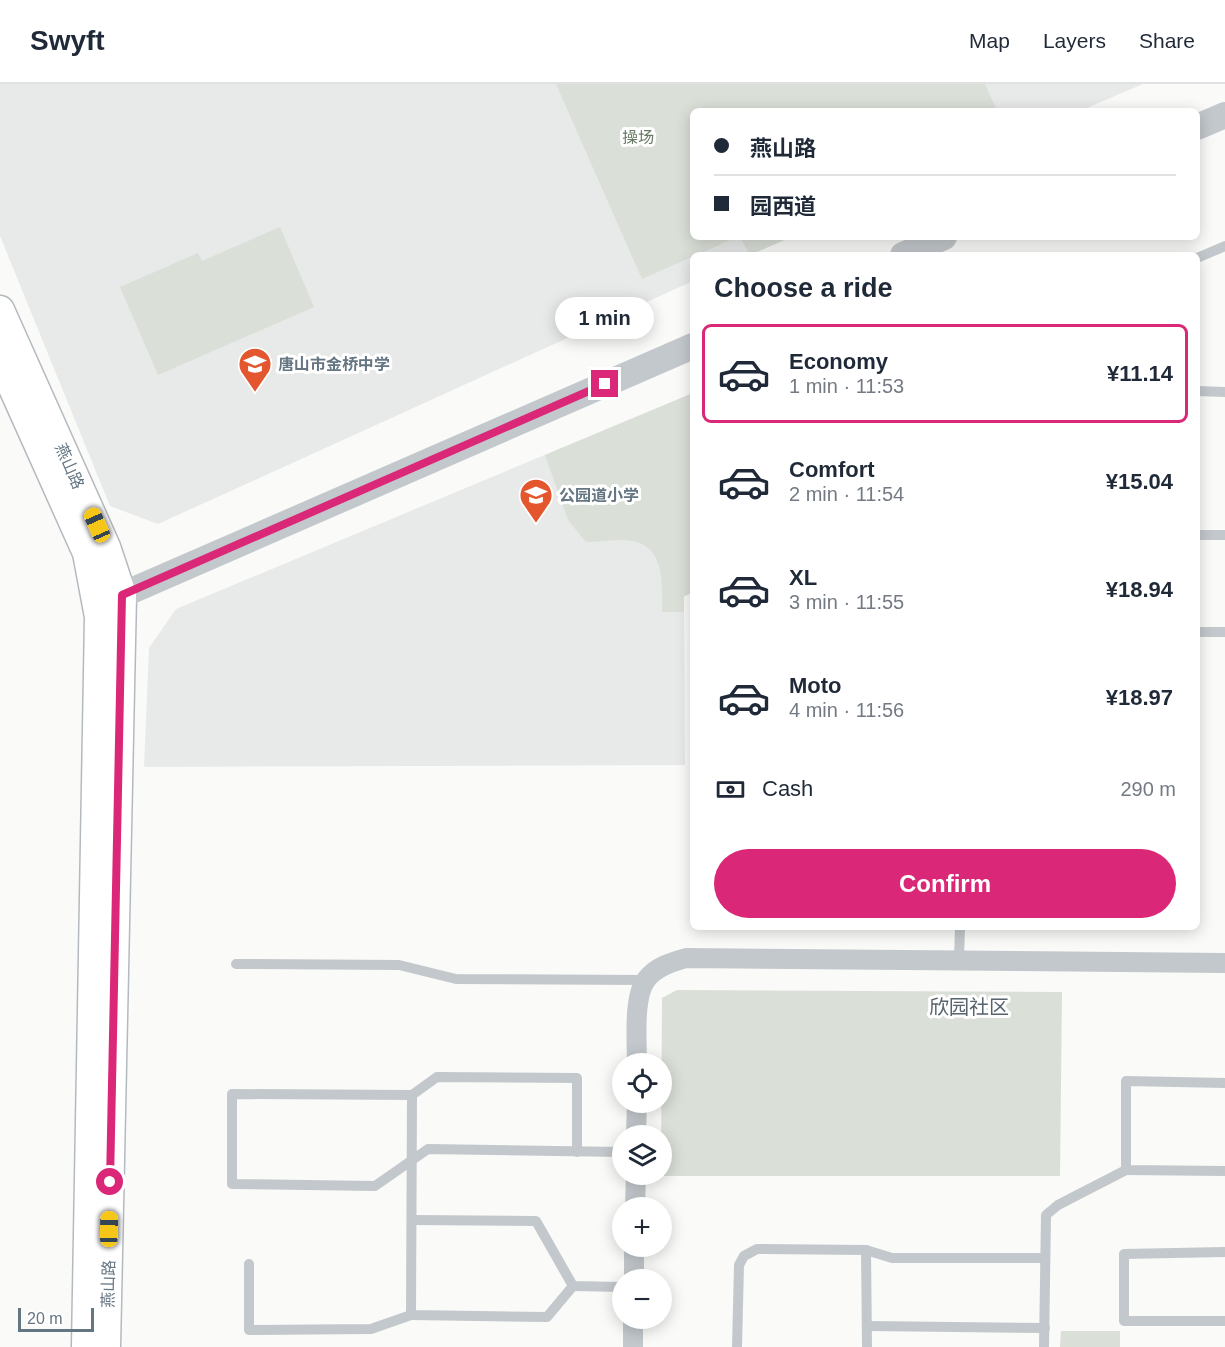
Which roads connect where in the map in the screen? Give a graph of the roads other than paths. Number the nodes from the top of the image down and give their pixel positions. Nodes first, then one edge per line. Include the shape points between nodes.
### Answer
1 (1225, 115) edge
2 (1200, 126) edge
3 (937, 240) edge
4 (1225, 246) edge
5 (910, 252) edge
6 (1200, 257) edge
7 (0, 310) edge
8 (690, 347) edge
9 (0, 359) edge
10 (1200, 392) edge
11 (1225, 392) edge
12 (1200, 535) edge
13 (1225, 535) edge
14 (122, 595) junction
15 (1200, 632) edge
16 (1225, 632) edge
17 (960, 930) edge
18 (959, 960) junction
19 (1225, 963) edge
20 (236, 964) dead end
21 (645, 980) junction
22 (637, 1053) edge
23 (1225, 1083) edge
24 (412, 1095) junction
25 (577, 1152) junction
26 (612, 1152) edge
27 (412, 1161) junction
28 (1126, 1170) junction
29 (1225, 1171) edge
30 (412, 1220) junction
31 (866, 1250) junction
32 (1225, 1252) edge
33 (1044, 1258) junction
34 (249, 1264) dead end
35 (573, 1286) junction
36 (612, 1287) edge
37 (411, 1315) junction
38 (1225, 1321) edge
39 (867, 1326) junction
40 (1045, 1328) junction
41 (633, 1329) edge
42 (86, 1347) edge
43 (106, 1347) edge
44 (633, 1347) edge
45 (737, 1347) edge
46 (867, 1347) edge
47 (1044, 1347) edge

1 - 2 street
3 - 5 street
4 - 6 lane
7 - 14 main road, 燕山路 via 106,547
8 - 14 street
9 - 42 main road, 燕山路 via 87,553 99,617
10 - 11 lane
12 - 13 lane
14 - 43 main road, 燕山路
15 - 16 lane
17 - 18 lane
18 - 19 street
18 - 21 street via 686,958 665,964
20 - 21 lane via 399,965 456,979
21 - 22 street via 638,1004
23 - 28 lane via 1126,1081
24 - 25 lane via 437,1077 577,1078
24 - 27 lane
24 - 27 lane via 232,1094 232,1184 375,1186
25 - 26 lane
25 - 27 lane via 428,1149
27 - 30 lane
28 - 29 lane
28 - 33 lane via 1046,1215
30 - 35 lane via 536,1221
30 - 37 lane
31 - 33 lane via 892,1258
31 - 39 lane
31 - 45 lane via 757,1249 744,1256 739,1265
32 - 38 lane via 1124,1254 1124,1321
33 - 40 lane
34 - 37 lane via 249,1330 371,1329
35 - 36 lane
35 - 37 lane via 547,1317
39 - 40 lane
39 - 46 lane
40 - 47 lane
41 - 44 street

